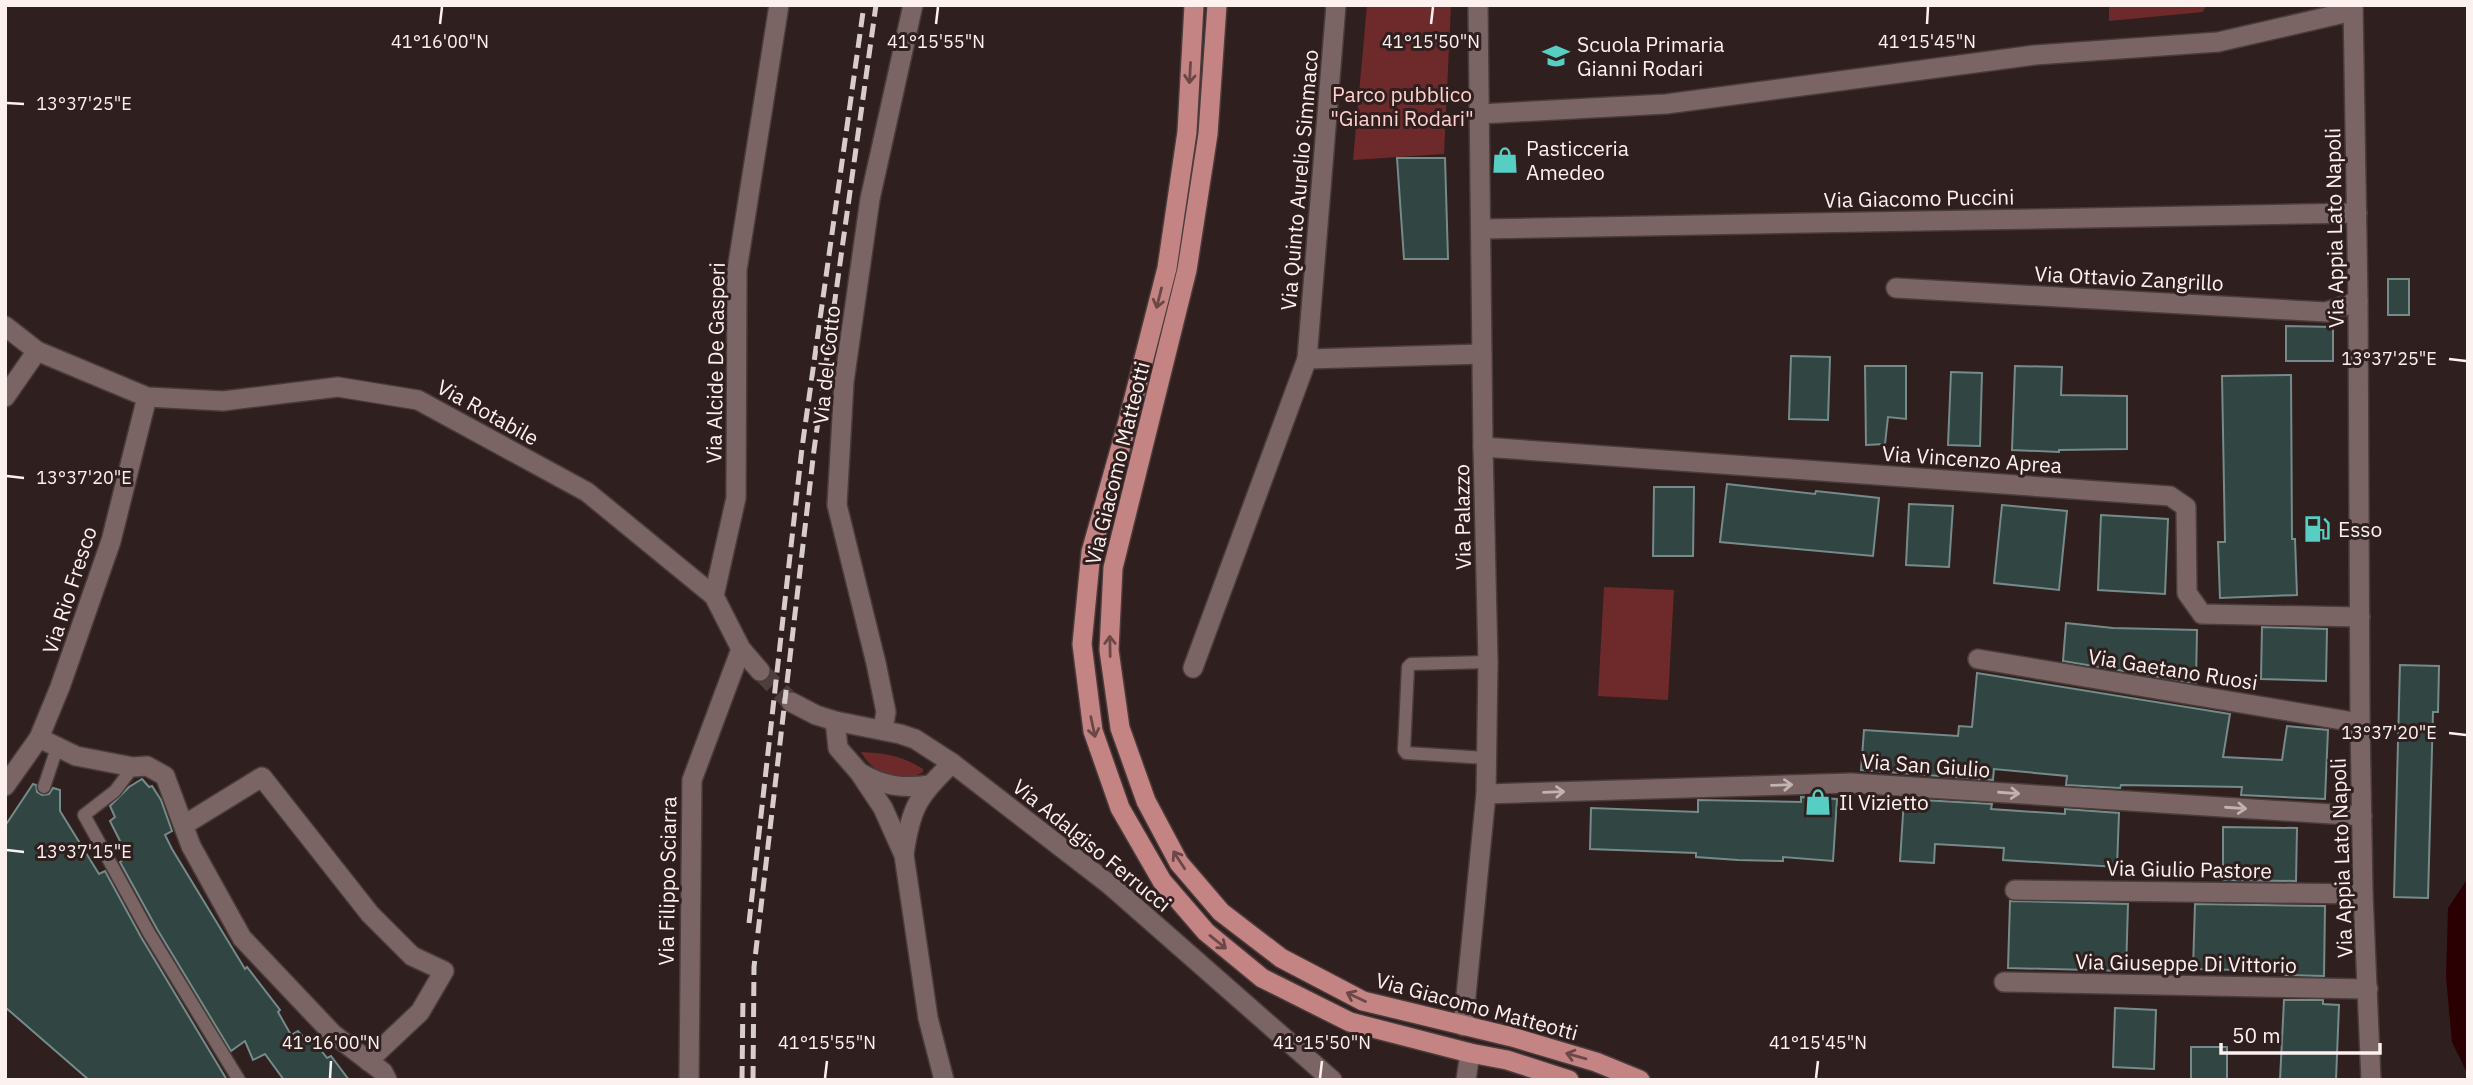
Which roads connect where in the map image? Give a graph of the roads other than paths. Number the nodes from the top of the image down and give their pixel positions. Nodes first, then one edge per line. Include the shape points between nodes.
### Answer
1 (779, 5) edge
2 (913, 5) edge
3 (1194, 5) edge
4 (1217, 5) edge
5 (1336, 5) edge
6 (1478, 5) edge
7 (2353, 8) edge
8 (1480, 114) junction
9 (2357, 213) junction
10 (1481, 229) junction
11 (1896, 288) dead end
12 (2358, 301) junction
13 (5, 326) edge
14 (37, 351) junction
15 (1482, 354) junction
16 (1307, 359) junction
17 (5, 397) edge
18 (147, 397) junction
19 (1483, 447) junction
20 (714, 596) junction
21 (2360, 617) junction
22 (741, 649) junction
23 (1978, 659) dead end
24 (1488, 662) junction
25 (1193, 667) dead end
26 (760, 671) tunnel mouth
27 (791, 702) tunnel mouth
28 (835, 721) junction
29 (2360, 723) junction
30 (883, 729) junction
31 (39, 738) junction
32 (57, 748) junction
33 (1486, 758) junction
34 (951, 763) junction
35 (132, 767) junction
36 (859, 772) junction
37 (930, 785) junction
38 (5, 786) edge
39 (44, 787) dead end
40 (1486, 794) junction
41 (2362, 817) junction
42 (184, 825) junction
43 (904, 855) junction
44 (2015, 890) dead end
45 (2363, 894) junction
46 (2004, 982) dead end
47 (2368, 989) junction
48 (1463, 1026) junction
49 (1470, 1053) junction
50 (368, 1061) junction
51 (239, 1080) edge
52 (387, 1080) edge
53 (689, 1080) edge
54 (944, 1080) edge
55 (1332, 1080) edge
56 (1466, 1080) edge
57 (1569, 1080) edge
58 (1640, 1080) edge
59 (2371, 1080) edge

1 - 20 street, Via Alcide De Gasperi via 737,270 736,498
2 - 30 street, Via del Cotto via 870,199 844,382 837,505 886,712
3 -> 49 main road, Via Giacomo Matteotti via 1187,132 1167,268 1091,552 1082,644 1093,731 1120,808 1162,881 1206,932 1262,978 1350,1022
48 -> 4 main road, Via Giacomo Matteotti via 1363,1001 1281,958 1221,912 1179,863 1146,801 1120,728 1108,650 1113,568 1187,270 1208,134
5 - 16 street, Via Quinto Aurelio Simmaco
6 - 8 street, Via Palazzo
7 - 8 street via 2218,42 2035,55 1666,104
7 - 9 street, Via Appia Lato Napoli
8 - 10 street, Via Palazzo
9 - 10 street, Via Giacomo Puccini
9 - 12 street, Via Appia Lato Napoli
10 - 15 street, Via Palazzo
11 - 12 street, Via Ottavio Zangrillo via 2326,312
12 - 21 street, Via Appia Lato Napoli
13 - 14 street, Via Rotabile
14 - 17 street
14 - 18 street, Via Rotabile
15 - 16 street
15 - 19 street, Via Palazzo
16 - 25 street, Via Quinto Aurelio Simmaco
18 - 20 street, Via Rotabile via 223,401 338,387 418,400 587,492
18 - 31 street, Via Rio Fresco via 111,541
19 - 21 street, Via Vincenzo Aprea via 2170,496 2186,506 2187,593 2202,614
19 - 24 street, Via Palazzo
20 - 22 street
21 - 29 street, Via Appia Lato Napoli
22 - 26 street
22 - 53 street, Via Filippo Sciarra via 691,780
23 - 29 street, Via Gaetano Ruosi
24 - 33 street, Via Palazzo
24 - 33 lane via 1408,667 1404,750
27 - 28 street, Via Adalgiso Ferrucci
28 - 30 street, Via Adalgiso Ferrucci
28 - 36 street via 838,748
29 - 41 street, Via Appia Lato Napoli
30 - 34 street, Via Adalgiso Ferrucci via 915,740
31 - 32 street
31 - 38 street, Via Rio Fresco
32 - 35 street
32 - 39 lane
33 - 40 street, Via Palazzo
34 - 37 street
34 - 55 street, Via Adalgiso Ferrucci via 1110,885
35 - 42 street via 147,766 165,776
35 - 51 lane via 115,791 84,816
36 - 37 street via 885,785
36 - 43 street via 883,808
37 - 43 street via 908,824
40 -> 41 street, Via San Giulio via 1851,783
40 - 48 street, Via Palazzo
41 - 45 street, Via Appia Lato Napoli
42 - 50 street via 242,938 333,1034
42 - 50 street via 262,777 370,914 412,956 444,971 420,1012
43 - 54 street via 928,1018
44 - 45 street, Via Giulio Pastore
45 - 47 street, Via Appia Lato Napoli
46 - 47 street, Via Giuseppe Di Vittorio
47 - 59 street, Via Appia Lato Napoli
58 -> 48 main road, Via Giacomo Matteotti via 1596,1062
49 - 56 street
49 - 57 main road, Via Giacomo Matteotti
50 - 52 street

